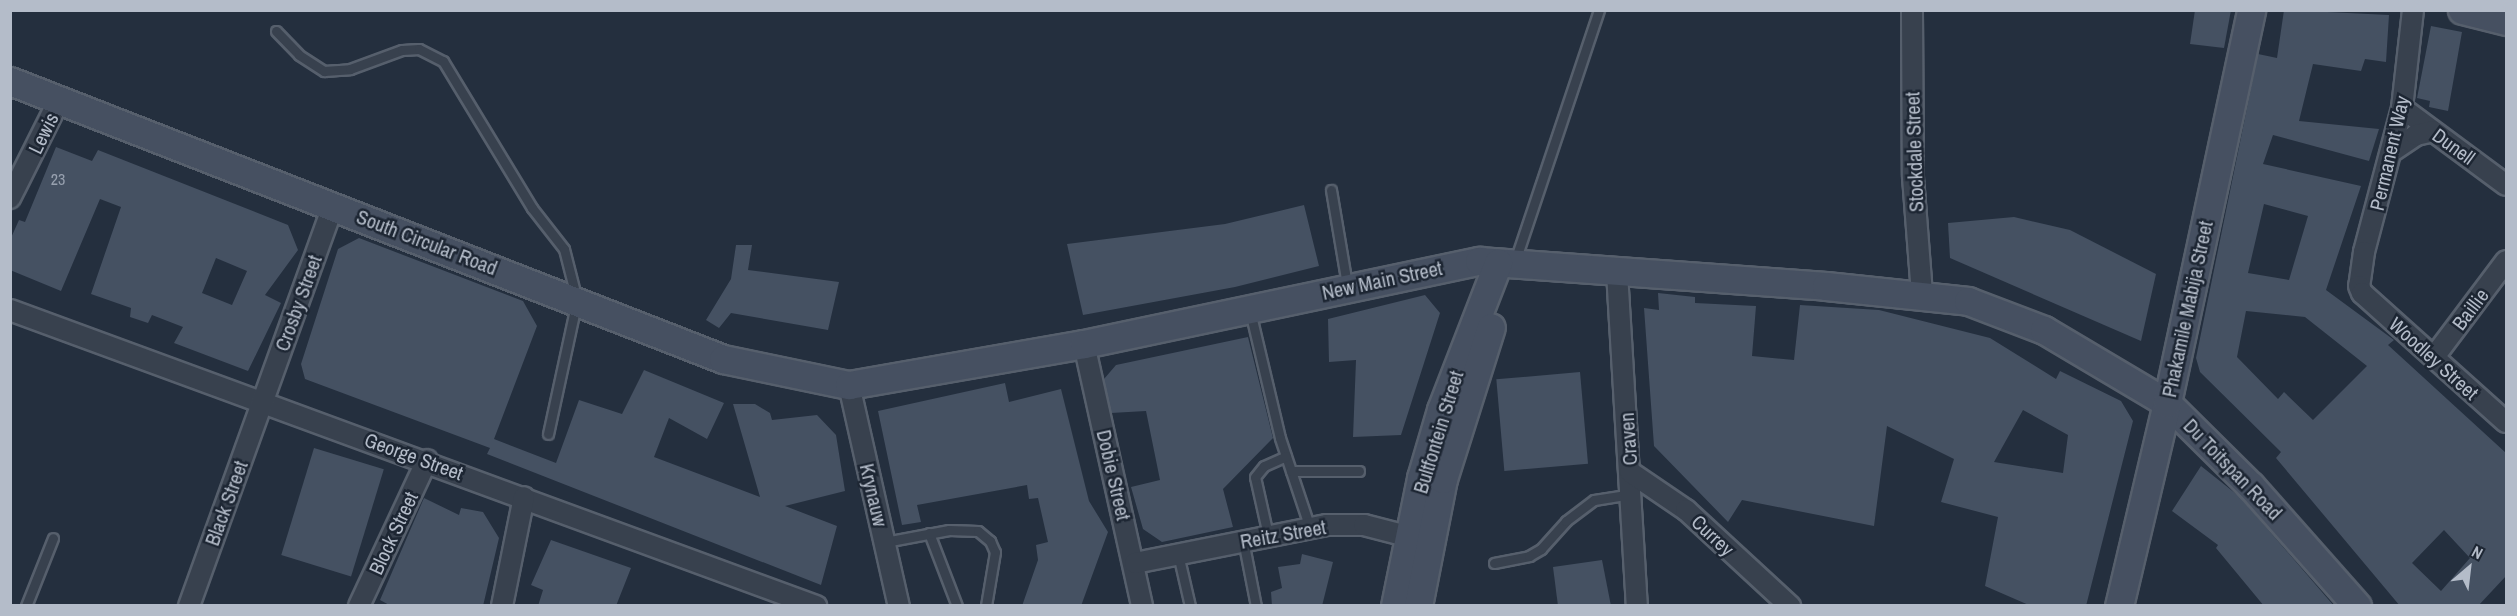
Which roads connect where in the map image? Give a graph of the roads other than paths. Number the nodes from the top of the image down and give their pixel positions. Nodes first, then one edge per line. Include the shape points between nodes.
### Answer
1 (1599, 10) edge
2 (1912, 10) edge
3 (2251, 10) edge
4 (2413, 10) edge
5 (2462, 10) edge
6 (2506, 21) edge
7 (276, 31) dead end
8 (10, 81) edge
9 (59, 100) junction
10 (2402, 108) junction
11 (2433, 131) junction
12 (2391, 152) junction
13 (2506, 185) edge
14 (1331, 190) dead end
15 (10, 198) edge
16 (333, 205) junction
17 (2506, 261) edge
18 (1506, 263) junction
19 (1617, 273) junction
20 (1347, 287) junction
21 (2362, 293) joint
22 (1922, 294) junction
23 (577, 300) junction
24 (1249, 309) junction
25 (10, 310) edge
26 (1084, 344) junction
27 (2434, 357) junction
28 (849, 386) junction
29 (263, 400) junction
30 (2167, 403) junction
31 (2506, 422) edge
32 (548, 434) dead end
33 (1286, 456) junction
34 (427, 460) junction
35 (1291, 471) junction
36 (1359, 471) dead end
37 (1630, 472) junction
38 (1631, 494) junction
39 (524, 497) junction
40 (1310, 528) junction
41 (929, 533) junction
42 (1268, 535) junction
43 (52, 538) dead end
44 (1420, 539) junction
45 (1243, 540) junction
46 (885, 542) junction
47 (1178, 554) junction
48 (1135, 563) junction
49 (1494, 563) dead end
50 (26, 606) edge
51 (189, 606) edge
52 (359, 606) edge
53 (502, 606) edge
54 (816, 606) edge
55 (899, 606) edge
56 (957, 606) edge
57 (986, 606) edge
58 (1142, 606) edge
59 (1190, 606) edge
60 (1256, 606) edge
61 (1395, 606) edge
62 (1418, 606) edge
63 (1636, 606) edge
64 (1790, 606) edge
65 (2119, 606) edge
66 (2357, 606) edge

1 - 18 lane
2 - 22 street, Stockdale Street via 1913,177
3 - 30 street, Phakamile Mabija Street
4 - 10 street, Permanent Way
5 - 6 street
7 - 23 lane via 299,56 324,71 350,69 402,50 425,51 443,61 532,208 564,249
8 - 9 street, South Circular Road
9 - 15 street, Lewis
9 - 16 street, South Circular Road
10 - 11 street, Dunell
10 - 12 street, Permanent Way
11 - 12 street via 2416,135
11 - 13 street, Dunell
12 - 21 street, Permanent Way via 2364,252 2359,286
14 - 20 lane
16 - 23 street, South Circular Road
16 - 29 street, Crosby Street
17 - 27 street, Baillie
18 - 19 street, New Main Street
18 - 20 street, New Main Street via 1454,265
18 - 44 street, Bultfontein Street via 1457,433
19 - 22 street, New Main Street
19 - 37 street, Craven
20 - 24 street, New Main Street
21 - 27 street, Woodley Street
22 - 30 street, Du Toitspan Road via 1999,310 2070,344
23 - 28 street, South Circular Road via 723,359
23 - 32 lane
24 - 26 street, New Main Street
24 - 33 lane
25 - 29 street, George Street
26 - 28 street, New Main Street
26 - 48 street, Dobie Street
27 - 31 street, Woodley Street
28 - 46 street, Krynauw
29 - 34 street, George Street
29 - 51 street, Black Street
30 - 65 street, Phakamile Mabija Street
30 - 66 street, Du Toitspan Road via 2251,486
33 - 35 lane
33 - 42 lane via 1264,466 1255,477
34 - 39 street, George Street
34 - 52 street, Block Street
35 - 36 lane
35 - 40 lane
37 - 38 street, Craven
37 - 64 street, Currey via 1686,510
38 - 49 lane via 1594,500 1566,521 1541,549 1529,556
38 - 63 street, Craven
39 - 53 street
39 - 54 street, George Street
40 - 42 street, Reitz Street
40 - 44 street, Reitz Street via 1364,525
41 - 46 lane
41 - 56 lane via 933,553
41 - 57 lane via 964,529 978,531 990,541 995,552 994,574
42 - 45 street, Reitz Street
43 - 50 lane
44 - 61 street, Bultfontein Street
44 - 62 street, Bultfontein Street
45 - 47 street, Reitz Street
45 - 60 lane
46 - 55 street, Krynauw
47 - 48 street, Reitz Street
47 - 59 lane
48 - 58 street, Dobie Street

